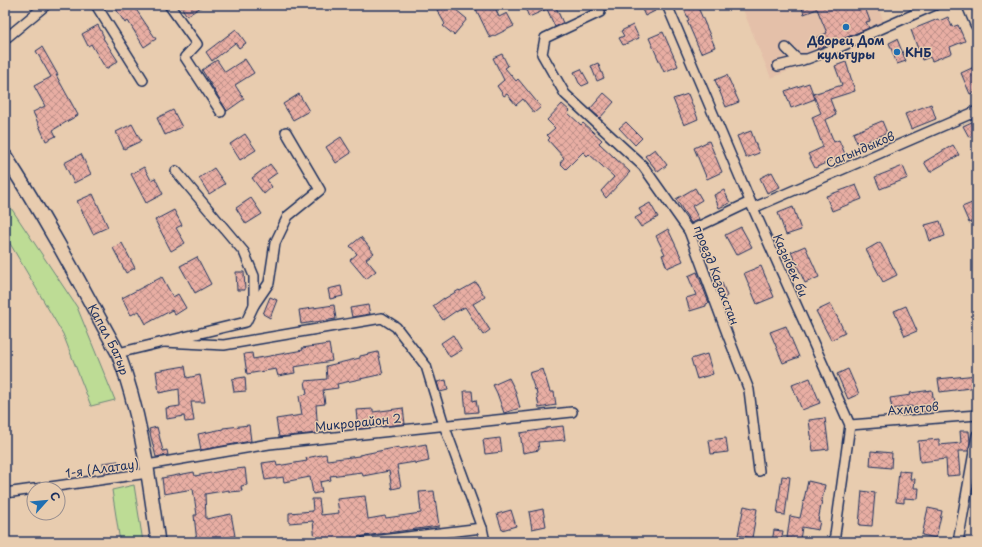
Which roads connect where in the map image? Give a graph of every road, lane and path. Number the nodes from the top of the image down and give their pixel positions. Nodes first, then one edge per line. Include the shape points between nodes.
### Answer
1 (46, 5) edge
2 (96, 5) edge
3 (169, 5) edge
4 (599, 5) edge
5 (667, 5) edge
6 (935, 5) edge
7 (969, 5) edge
8 (977, 24) edge
9 (5, 39) edge
10 (786, 48) dead end
11 (807, 59) junction
12 (778, 66) dead end
13 (143, 80) dead end
14 (977, 111) edge
15 (221, 112) dead end
16 (286, 132) dead end
17 (5, 156) edge
18 (176, 171) dead end
19 (751, 205) junction
20 (689, 231) junction
21 (254, 305) junction
22 (164, 342) junction
23 (118, 353) junction
24 (572, 412) dead end
25 (977, 414) edge
26 (444, 425) junction
27 (850, 426) junction
28 (977, 435) edge
29 (147, 469) junction
30 (759, 471) dead end
31 (66, 483) edge
32 (26, 490) edge
33 (5, 493) edge
34 (482, 528) junction
35 (158, 542) edge
36 (365, 542) edge
37 (485, 542) edge
38 (834, 542) edge
39 (958, 542) edge

1 - 9 street
2 - 13 street
3 - 15 street via 198,44 185,58
4 - 20 street, проезд Казахстан via 600,12 544,38 542,54 565,94 643,166
5 - 19 street, Казыбек би
6 - 11 street
7 - 8 main road
10 - 11 street via 795,57
11 - 12 street
14 - 19 street, Сагындыков
16 - 21 street via 320,190 288,216 275,243 269,283
17 - 23 main road, Капал Батыр via 27,189
18 - 21 street via 244,252 254,276
19 - 20 street, Сагындыков
19 - 27 street, Казыбек би
20 - 30 street, проезд Казахстан via 749,390
21 - 22 street via 246,322
22 - 23 street
22 - 26 street via 224,345 382,318 396,326 426,366
23 - 29 main road, Капал Батыр via 133,400
24 - 26 street, Микрорайон 2
25 - 27 street, Ахметов
26 - 29 street, Микрорайон 2 via 269,444
26 - 34 street
27 - 38 street
28 - 39 street
29 - 31 street, 1-я (Алатау)
29 - 35 main road, Капал Батыр
32 - 33 street, 1-я (Алатау)
34 - 36 street
34 - 37 street

